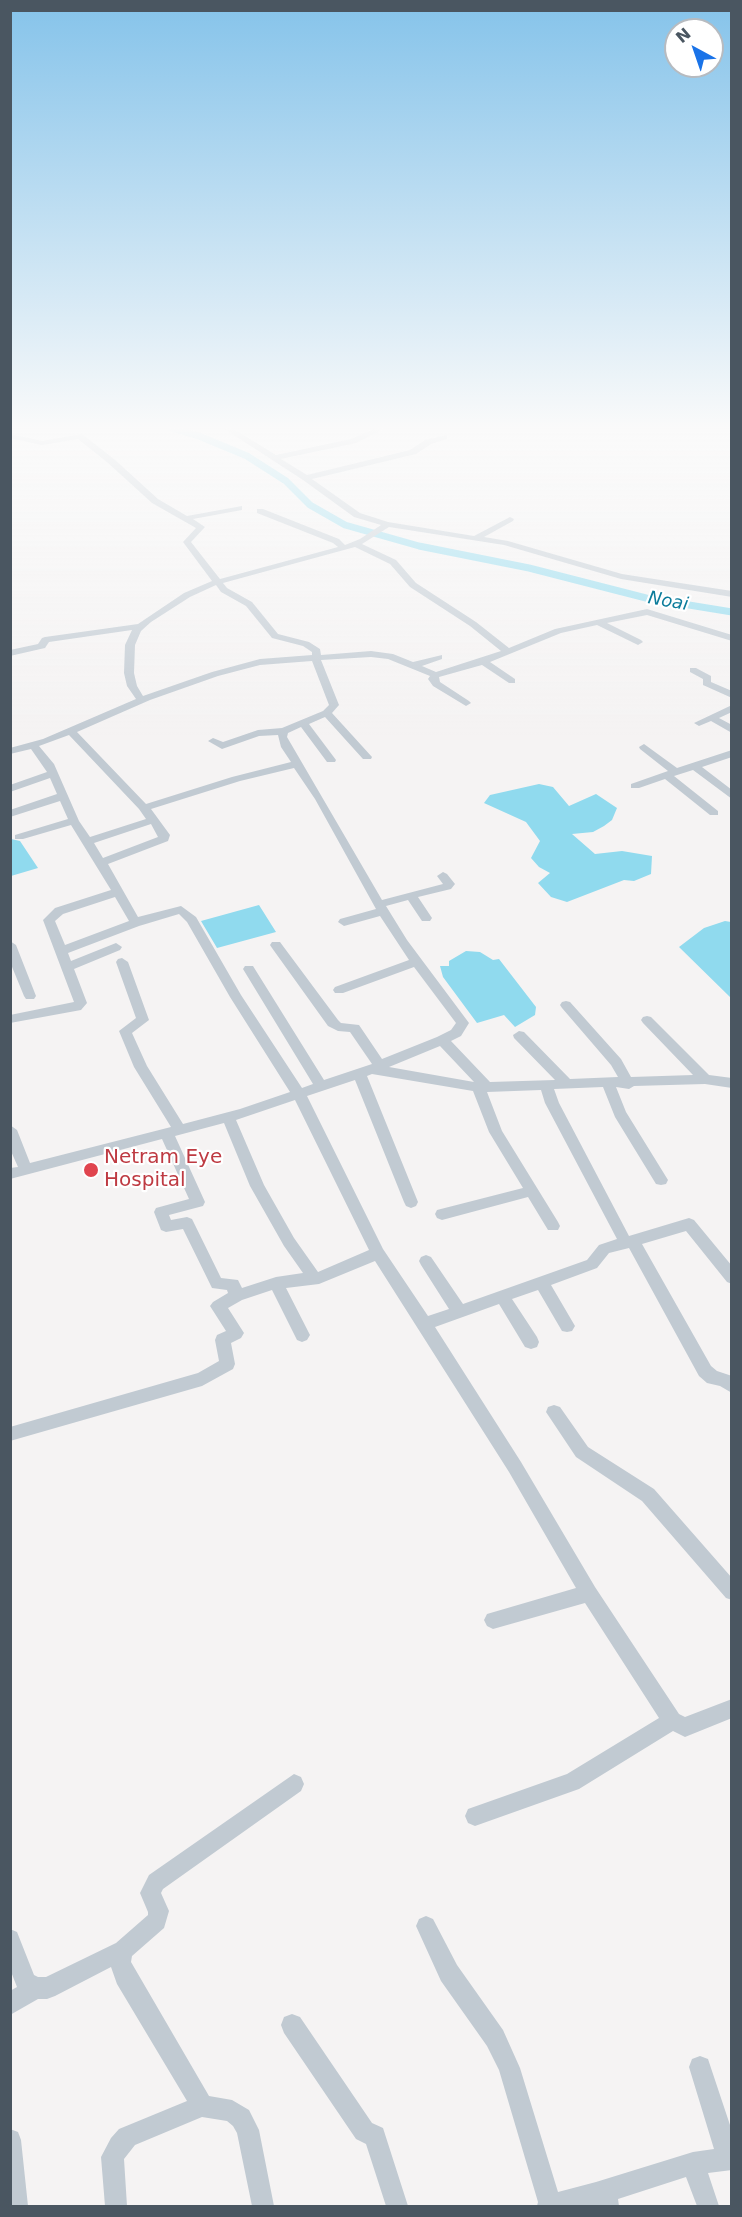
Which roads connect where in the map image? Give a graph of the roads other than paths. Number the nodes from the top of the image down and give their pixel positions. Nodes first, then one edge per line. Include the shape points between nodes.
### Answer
1 (199, 531) edge
2 (310, 531) edge
3 (377, 531) edge
4 (421, 531) edge
5 (488, 531) edge
6 (476, 538) junction
7 (359, 542) junction
8 (344, 548) junction
9 (217, 581) junction
10 (732, 594) edge
11 (599, 623) junction
12 (142, 626) junction
13 (732, 638) edge
14 (638, 642) dead end
15 (507, 651) junction
16 (10, 653) edge
17 (439, 657) dead end
18 (317, 658) junction
19 (483, 661) junction
20 (412, 666) junction
21 (693, 670) dead end
22 (435, 675) junction
23 (512, 681) dead end
24 (732, 694) edge
25 (141, 700) junction
26 (466, 703) dead end
27 (732, 708) edge
28 (327, 713) junction
29 (712, 718) junction
30 (302, 722) junction
31 (699, 723) dead end
32 (732, 730) edge
33 (71, 731) junction
34 (284, 731) junction
35 (213, 741) dead end
36 (33, 745) junction
37 (644, 747) dead end
38 (10, 751) edge
39 (732, 753) edge
40 (367, 757) dead end
41 (331, 760) dead end
42 (297, 764) junction
43 (695, 766) junction
44 (53, 773) junction
45 (671, 774) junction
46 (635, 786) dead end
47 (10, 789) edge
48 (63, 796) junction
49 (732, 796) edge
50 (144, 808) junction
51 (714, 813) dead end
52 (10, 814) edge
53 (153, 820) junction
54 (74, 821) junction
55 (19, 837) dead end
56 (87, 842) junction
57 (101, 863) junction
58 (443, 876) dead end
59 (117, 892) junction
60 (411, 896) junction
61 (381, 908) junction
62 (426, 918) dead end
63 (137, 922) junction
64 (344, 922) dead end
65 (10, 945) edge
66 (276, 945) dead end
67 (116, 947) dead end
68 (61, 951) junction
69 (122, 962) dead end
70 (418, 962) junction
71 (68, 967) junction
72 (249, 969) dead end
73 (339, 990) dead end
74 (30, 996) dead end
75 (566, 1005) dead end
76 (10, 1019) edge
77 (647, 1020) dead end
78 (519, 1035) dead end
79 (442, 1040) junction
80 (371, 1069) junction
81 (705, 1079) junction
82 (732, 1083) edge
83 (608, 1084) junction
84 (629, 1084) junction
85 (568, 1085) junction
86 (321, 1086) junction
87 (546, 1086) junction
88 (482, 1087) junction
89 (299, 1094) junction
90 (228, 1116) junction
91 (10, 1130) edge
92 (172, 1131) junction
93 (26, 1170) junction
94 (10, 1174) edge
95 (661, 1180) dead end
96 (532, 1191) junction
97 (411, 1202) dead end
98 (442, 1214) dead end
99 (553, 1226) dead end
100 (630, 1242) junction
101 (378, 1253) junction
102 (426, 1261) dead end
103 (314, 1278) junction
104 (732, 1278) edge
105 (541, 1281) junction
106 (276, 1283) junction
107 (237, 1296) junction
108 (502, 1296) junction
109 (459, 1311) junction
110 (424, 1324) junction
111 (567, 1326) dead end
112 (302, 1335) dead end
113 (531, 1342) dead end
114 (732, 1386) edge
115 (554, 1412) dead end
116 (10, 1434) edge
117 (732, 1592) edge
118 (589, 1593) junction
119 (493, 1620) dead end
120 (732, 1708) edge
121 (672, 1721) junction
122 (294, 1784) dead end
123 (475, 1816) dead end
124 (426, 1926) dead end
125 (10, 1939) edge
126 (123, 1950) junction
127 (35, 1988) junction
128 (10, 2004) edge
129 (292, 2025) dead end
130 (700, 2067) dead end
131 (202, 2106) junction
132 (10, 2140) edge
133 (730, 2158) edge
134 (693, 2163) junction
135 (606, 2199) edge
136 (17, 2206) edge
137 (116, 2206) edge
138 (263, 2206) edge
139 (397, 2206) edge
140 (549, 2206) edge
141 (708, 2206) edge

1 - 9 street via 187,542
2 - 8 street
3 - 7 street
4 - 6 street
5 - 6 street
6 - 10 street via 621,576
7 - 8 street
7 - 15 street via 393,562 413,585
8 - 9 street
9 - 12 street via 187,595
9 - 18 street via 224,590 249,604 275,636 312,646 318,651
11 - 13 street via 647,612
11 - 14 street
11 - 15 street via 558,631
12 - 16 street via 45,640 42,646
12 - 25 street via 130,645 129,673
15 - 19 street
17 - 20 street
18 - 20 street via 371,654 390,656
18 - 25 street via 261,662
18 - 28 street via 334,705
19 - 22 street
19 - 23 street
20 - 22 street
21 - 24 street via 708,678 706,683
22 - 26 street via 436,684
25 - 33 street
27 - 29 street
28 - 30 street
28 - 40 street
29 - 31 street
29 - 32 street
30 - 34 street
30 - 41 street
33 - 36 street
33 - 50 street
34 - 35 street via 258,733 222,746
34 - 42 street via 282,737
36 - 38 street
36 - 44 street
37 - 45 street
39 - 43 street
42 - 50 street
42 - 61 street
43 - 45 street
43 - 49 street
44 - 47 street
44 - 48 street
45 - 46 street
45 - 51 street
48 - 52 street
48 - 54 street
50 - 53 street
53 - 56 street
53 - 57 street via 164,839
54 - 55 street
54 - 56 street
56 - 57 street
57 - 59 street
58 - 60 street via 447,886
59 - 63 street
59 - 68 street via 51,915 50,924
60 - 61 street
60 - 62 street
61 - 64 street
61 - 70 street
63 - 68 street
63 - 89 street via 181,910 187,912
65 - 74 street
66 - 80 street via 333,1023 354,1028
67 - 71 street
68 - 71 street
69 - 92 street via 143,1020 125,1031
70 - 73 street
70 - 79 street via 463,1023 456,1033
71 - 76 street via 81,1004
72 - 86 street
75 - 84 street via 616,1062
77 - 81 street
78 - 85 street
79 - 80 street
79 - 88 street
80 - 86 street
80 - 88 street
80 - 97 street
81 - 82 street
81 - 84 street
83 - 84 street
83 - 85 street
83 - 95 street via 620,1113
85 - 87 street
86 - 89 street
87 - 88 street
87 - 100 street
88 - 96 street via 496,1132
89 - 90 street
89 - 101 street
90 - 92 street
90 - 103 street via 257,1186
91 - 93 street
92 - 93 street
92 - 107 street via 198,1202 161,1212 166,1226 187,1223 217,1284 233,1284
93 - 94 street
96 - 98 street
96 - 99 street
100 - 104 street via 689,1224
100 - 105 street via 604,1249 592,1264
100 - 114 street via 705,1371
101 - 103 street
101 - 110 street
102 - 109 street
103 - 106 street
105 - 108 street
105 - 111 street
106 - 107 street
106 - 112 street
107 - 116 street via 218,1306 236,1333 223,1340 226,1364 202,1379
108 - 109 street
108 - 113 street
109 - 110 street
110 - 118 street
115 - 117 street via 582,1452 648,1495
118 - 119 street
118 - 121 street
120 - 121 street via 686,1727
121 - 123 street via 572,1782
122 - 126 street via 156,1882 150,1893 159,1911 157,1921
124 - 140 street via 449,1973 495,2037
125 - 127 street via 26,1982
126 - 127 street via 47,1988
126 - 131 street via 120,1962 125,1976
127 - 128 street
129 - 139 street via 364,2131 375,2136
130 - 133 street
131 - 137 street via 127,2137 118,2146 112,2157
131 - 138 street via 231,2110 241,2118 248,2130
132 - 136 street
133 - 134 street
134 - 135 street
134 - 141 street
135 - 140 street

